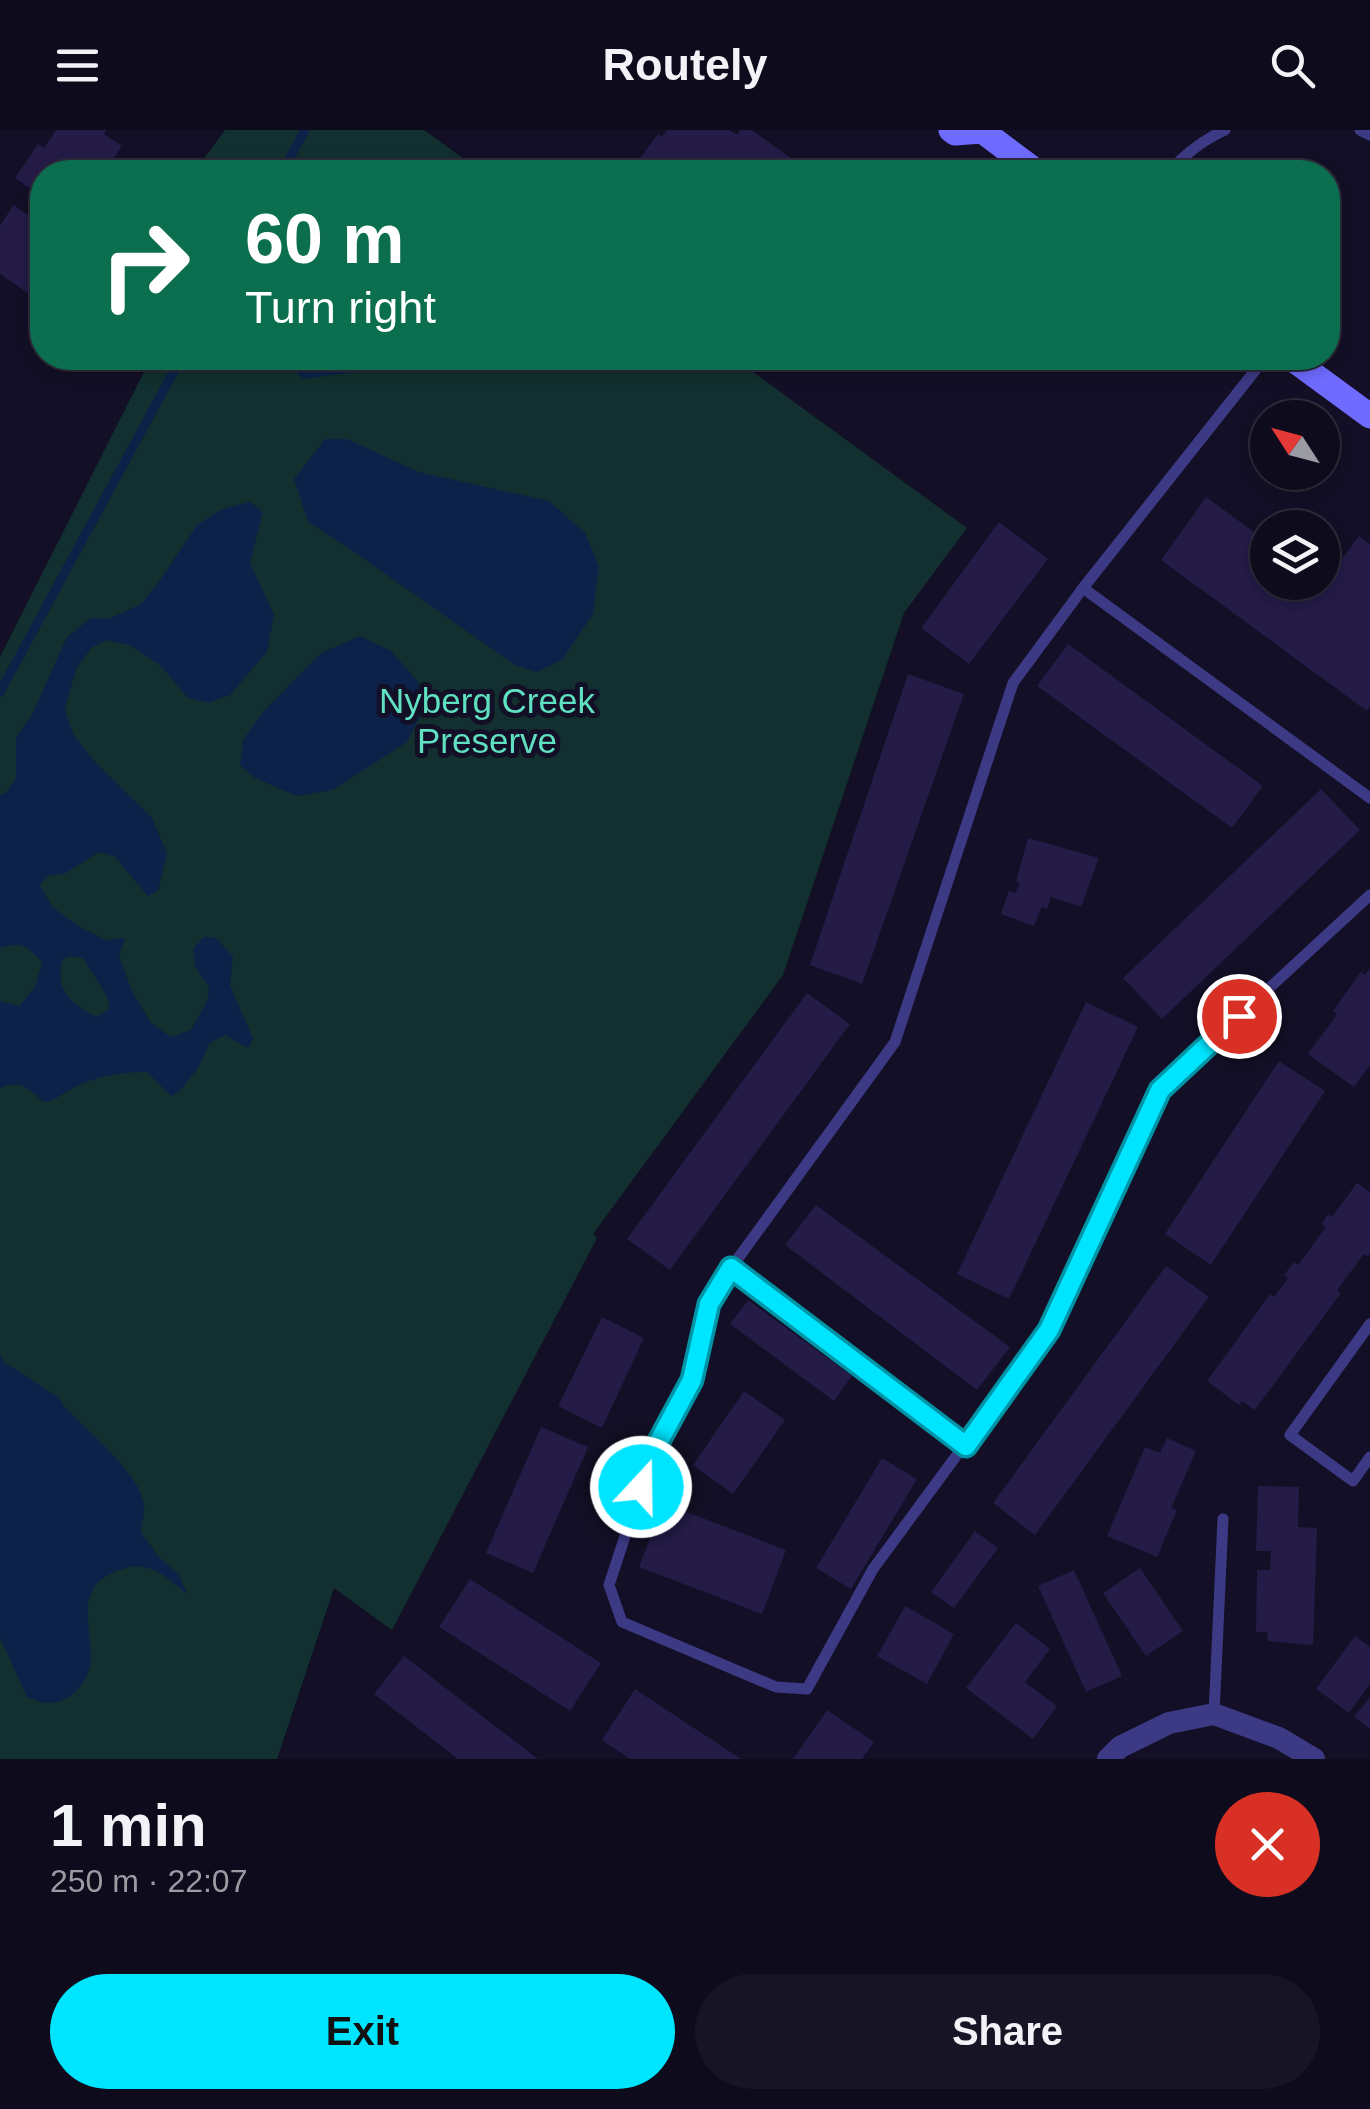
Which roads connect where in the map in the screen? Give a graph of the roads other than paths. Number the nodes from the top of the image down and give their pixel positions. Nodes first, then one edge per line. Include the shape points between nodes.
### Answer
1 (951, 130) edge
2 (1225, 130) edge
3 (1360, 130) edge
4 (981, 131) edge
5 (1370, 135) edge
6 (1021, 160) edge
7 (1180, 160) edge
8 (1256, 370) edge
9 (1307, 370) edge
10 (1370, 416) edge
11 (1083, 588) junction
12 (1370, 798) edge
13 (1370, 895) edge
14 (731, 1268) junction
15 (1370, 1324) edge
16 (966, 1446) junction
17 (1370, 1457) edge
18 (1223, 1519) dead end
19 (1214, 1714) junction
20 (1108, 1759) edge
21 (1314, 1759) edge

1 - 4 main road
2 - 7 lane
3 - 5 lane
4 - 6 main road
8 - 11 lane
9 - 10 main road
11 - 12 lane
11 - 14 lane via 1014,683 895,1042
13 - 16 lane via 1160,1090 1049,1330
14 - 16 lane
14 - 16 lane via 709,1304 692,1380 652,1454 609,1585 622,1622 776,1688 807,1689 874,1570
15 - 17 lane via 1290,1435 1353,1481
18 - 19 lane
19 - 20 street via 1169,1723
19 - 21 street

